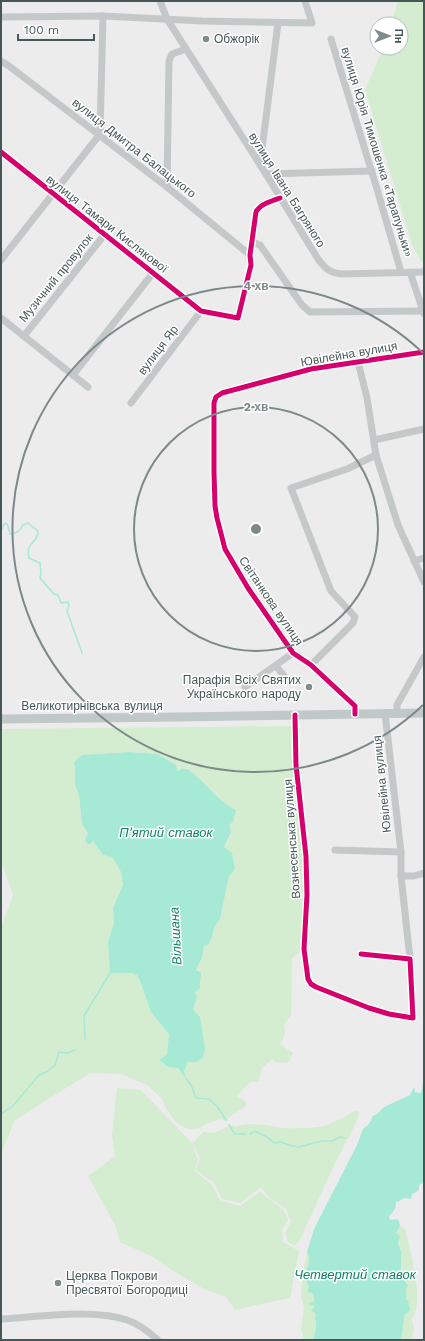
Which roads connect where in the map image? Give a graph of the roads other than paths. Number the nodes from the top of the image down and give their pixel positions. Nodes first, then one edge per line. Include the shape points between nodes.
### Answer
1 (160, 1) edge
2 (304, 1) edge
3 (103, 16) junction
4 (1, 17) edge
5 (167, 19) junction
6 (278, 23) junction
7 (331, 39) dead end
8 (186, 49) junction
9 (1, 61) edge
10 (100, 134) junction
11 (2, 155) edge
12 (260, 164) junction
13 (372, 171) junction
14 (266, 174) junction
15 (168, 187) junction
16 (53, 194) junction
17 (280, 198) junction
18 (105, 234) junction
19 (252, 242) junction
20 (250, 255) junction
21 (1, 260) edge
22 (401, 272) junction
23 (410, 272) junction
24 (423, 272) edge
25 (153, 274) junction
26 (415, 288) junction
27 (201, 310) junction
28 (423, 313) edge
29 (1, 318) edge
30 (24, 336) junction
31 (424, 352) edge
32 (358, 362) junction
33 (73, 374) junction
34 (88, 387) dead end
35 (131, 403) dead end
36 (214, 403) joint
37 (424, 430) edge
38 (374, 440) junction
39 (376, 455) junction
40 (424, 558) edge
41 (414, 561) junction
42 (424, 582) edge
43 (293, 653) junction
44 (424, 657) edge
45 (311, 665) junction
46 (276, 666) junction
47 (288, 682) dead end
48 (244, 687) dead end
49 (385, 713) junction
50 (397, 713) junction
51 (424, 713) edge
52 (355, 714) junction
53 (295, 715) junction
54 (1, 719) edge
55 (335, 850) dead end
56 (401, 852) junction
57 (424, 873) edge
58 (401, 876) junction
59 (361, 954) dead end
60 (410, 959) junction
61 (1, 1319) edge
62 (158, 1340) edge

1 - 5 street, вулиця Івана Багряного
2 - 6 street via 312,23
3 - 4 street
3 - 5 street
3 - 10 street
5 - 6 street
5 - 8 street, вулиця Івана Багряного
6 - 12 street
7 - 13 street, вулиця Юрія Тимошенка «Тарапуньки»
8 - 12 street, вулиця Івана Багряного
8 - 15 street via 172,54 169,61
9 - 10 street, вулиця Дмитра Балацького
10 - 15 street, вулиця Дмитра Балацького
10 - 16 street
11 - 16 street, вулиця Тамари Кислякової
12 - 14 street, вулиця Івана Багряного
13 - 14 street
13 - 22 street, вулиця Юрія Тимошенка «Тарапуньки»
14 - 17 street, вулиця Івана Багряного
15 - 20 street, вулиця Дмитра Балацького
16 - 18 street, вулиця Тамари Кислякової
16 - 21 street
17 - 19 street via 258,208
17 - 22 street, вулиця Івана Багряного via 318,259 330,272
18 - 25 street, вулиця Тамари Кислякової
18 - 30 street, Музичний провулок
19 - 20 street
19 - 28 street via 260,245 302,305 310,312
20 - 27 street via 251,265 238,318
22 - 23 street, вулиця Івана Багряного
23 - 24 street, вулиця Івана Багряного
23 - 26 street, вулиця Юрія Тимошенка «Тарапуньки»
24 - 26 street
25 - 27 street, вулиця Тамари Кислякової
25 - 33 street
26 - 28 street, вулиця Юрія Тимошенка «Тарапуньки»
27 - 35 street, вулиця Яр
29 - 30 street
30 - 33 street
31 - 32 street, Ювілейна вулиця
32 - 36 street, Ювілейна вулиця via 311,368 264,380 222,393 216,397
32 - 38 street, Ювілейна вулиця
33 - 34 street
36 - 43 street, Світанкова вулиця via 216,506 225,549 248,588
37 - 38 street
38 - 39 street, Ювілейна вулиця
39 - 41 street, Ювілейна вулиця via 398,526
39 - 45 street via 347,469 291,488 331,591 355,617 353,623
40 - 41 street
41 - 42 street, Ювілейна вулиця
43 - 45 street, Світанкова вулиця
43 - 46 street, Світанкова вулиця
44 - 50 street via 397,705
45 - 52 street, Світанкова вулиця via 355,706
46 - 47 street
46 - 48 street, Світанкова вулиця
49 - 50 main road, Великотирнівська вулиця
49 - 52 main road, Великотирнівська вулиця
49 - 56 street, Ювілейна вулиця
50 - 51 main road, Великотирнівська вулиця
52 - 53 main road, Великотирнівська вулиця
53 - 54 main road, Великотирнівська вулиця
53 - 60 street, Вознесенська вулиця via 296,765 306,856 304,949 308,979 316,988 368,1008 413,1018
55 - 56 street
56 - 58 street, Ювілейна вулиця
57 - 58 street
58 - 60 street, Ювілейна вулиця
59 - 60 street
61 - 62 street via 72,1314 103,1315 127,1320 148,1331

